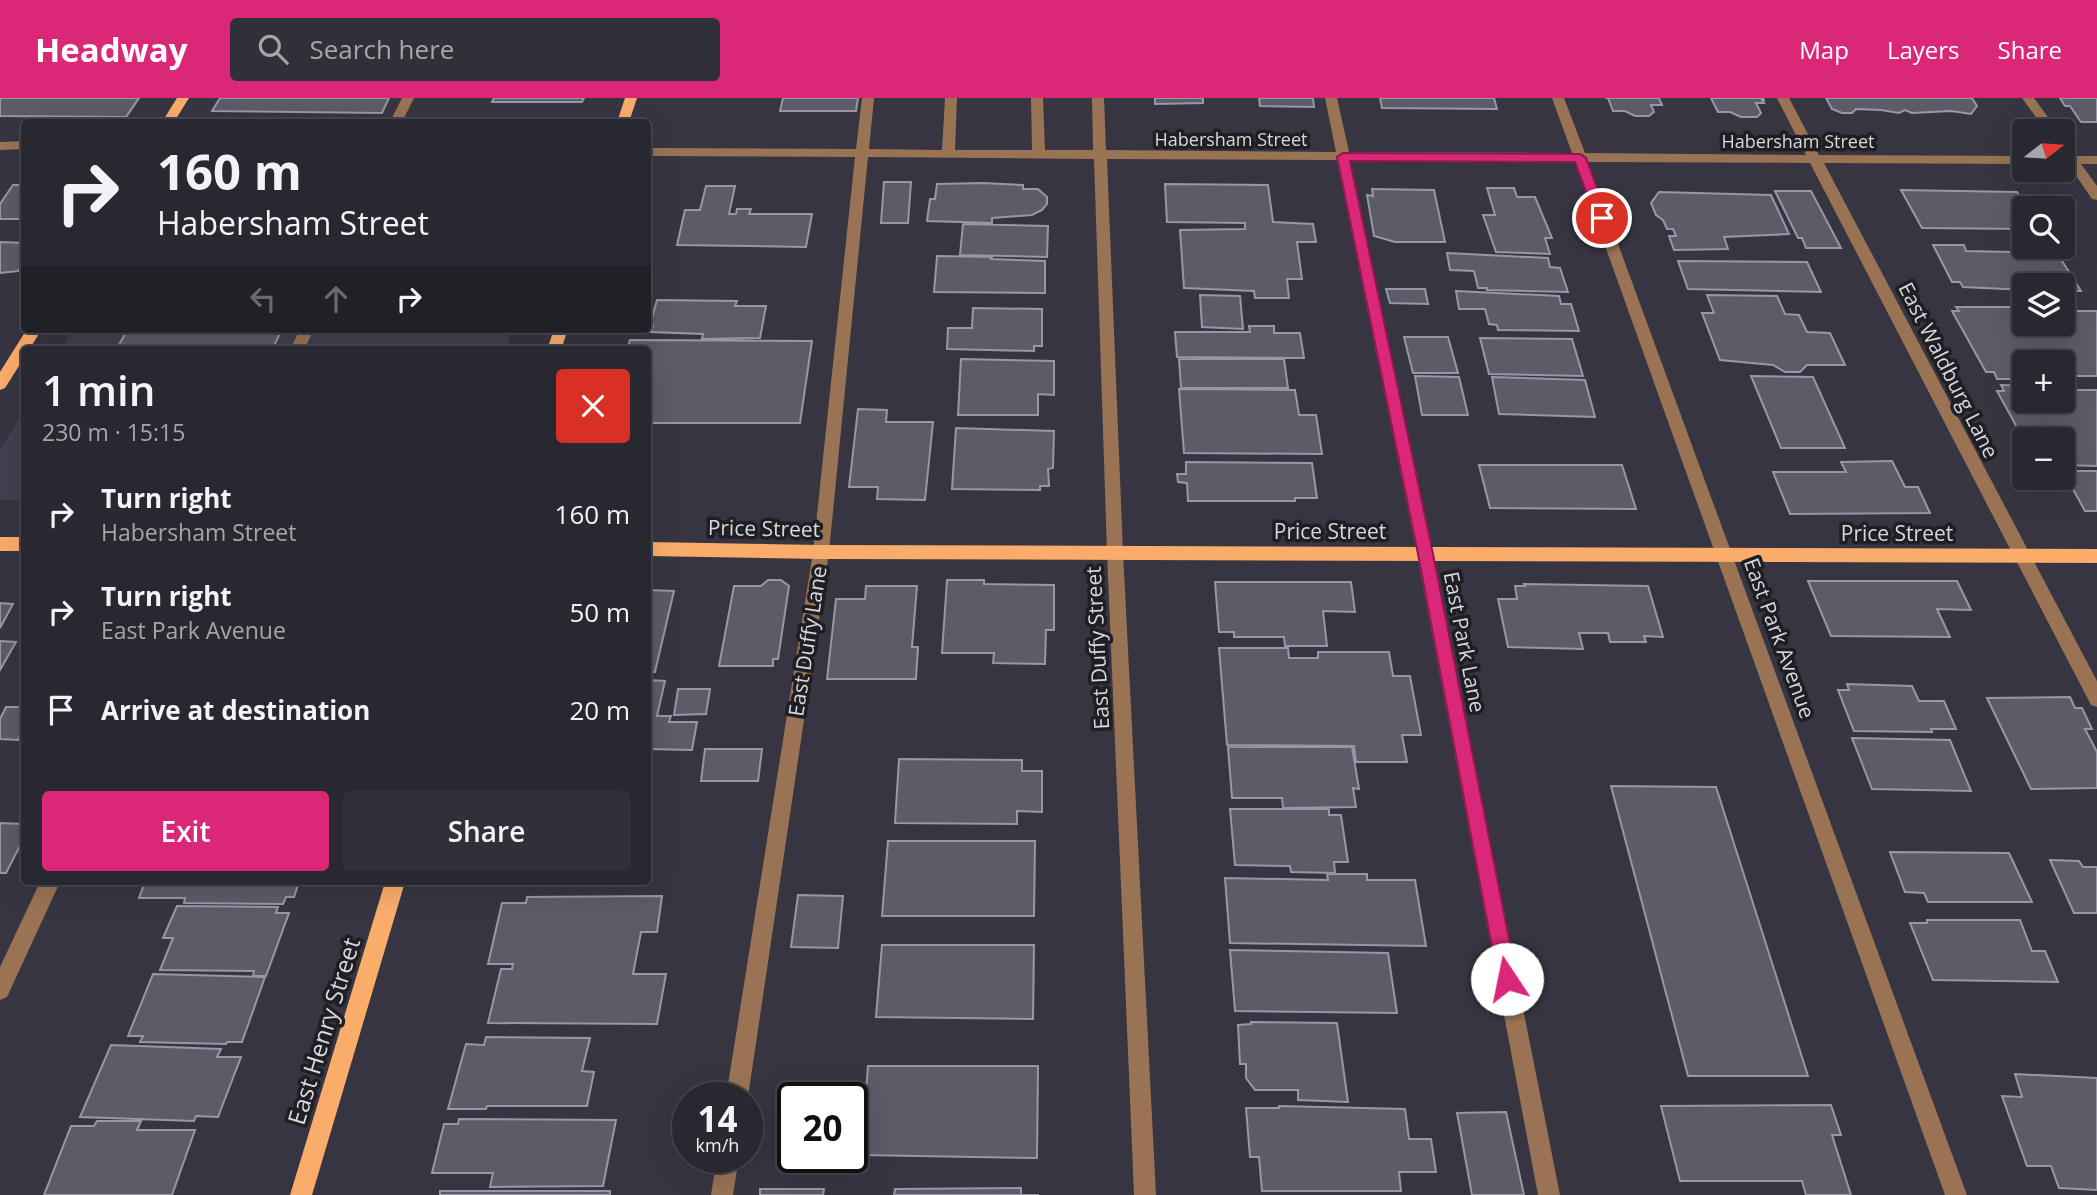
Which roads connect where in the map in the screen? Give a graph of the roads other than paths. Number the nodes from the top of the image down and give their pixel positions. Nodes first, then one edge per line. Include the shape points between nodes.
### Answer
1 (183, 98) edge
2 (408, 98) edge
3 (631, 98) edge
4 (868, 98) edge
5 (951, 98) edge
6 (1038, 98) edge
7 (1098, 98) edge
8 (1331, 98) edge
9 (1558, 98) edge
10 (1783, 98) edge
11 (2028, 98) edge
12 (171, 119) edge
13 (398, 119) edge
14 (624, 119) edge
15 (2043, 119) edge
16 (21, 145) edge
17 (0, 146) edge
18 (651, 152) edge
19 (860, 155) junction
20 (948, 155) junction
21 (1039, 156) junction
22 (1100, 156) junction
23 (1343, 157) junction
24 (1580, 158) junction
25 (1816, 159) junction
26 (2012, 160) edge
27 (2076, 160) edge
28 (2097, 160) edge
29 (2076, 171) edge
30 (2097, 196) edge
31 (21, 352) edge
32 (0, 384) edge
33 (0, 544) edge
34 (21, 544) edge
35 (651, 548) edge
36 (821, 552) junction
37 (1115, 552) junction
38 (1425, 554) junction
39 (2022, 555) junction
40 (1727, 556) junction
41 (2097, 556) edge
42 (2097, 699) edge
43 (49, 885) edge
44 (394, 885) edge
45 (0, 990) edge
46 (739, 1082) edge
47 (725, 1173) edge
48 (301, 1195) edge
49 (722, 1195) edge
50 (1145, 1195) edge
51 (1549, 1195) edge
52 (1956, 1195) edge

1 - 12 main road
2 - 13 street
3 - 14 main road
4 - 19 street, East Duffy Lane
5 - 20 street
6 - 21 street
7 - 22 street, East Duffy Street
8 - 23 street, East Park Lane
9 - 24 street, East Park Avenue
10 - 25 street, East Waldburg Lane
11 - 15 street
16 - 17 street
18 - 19 street, Habersham Street
19 - 20 street, Habersham Street
19 - 36 street, East Duffy Lane
20 - 21 street, Habersham Street
21 - 22 street, Habersham Street
22 - 23 street, Habersham Street
22 - 37 street, East Duffy Street
23 - 24 street, Habersham Street
23 - 38 street, East Park Lane
24 - 25 street, Habersham Street
24 - 40 street, East Park Avenue
25 - 26 street, Habersham Street
25 - 39 street, East Waldburg Lane
27 - 28 street
29 - 30 street
31 - 32 main road
33 - 34 main road
35 - 36 main road, Price Street
36 - 37 main road, Price Street
36 - 46 street, East Duffy Lane
37 - 38 main road, Price Street
37 - 50 street, East Duffy Street
38 - 40 main road, Price Street
38 - 51 street, East Park Lane
39 - 40 main road, Price Street
39 - 41 main road, Price Street
39 - 42 street, East Waldburg Lane
40 - 52 street, East Park Avenue
43 - 45 street
44 - 48 main road, East Henry Street
47 - 49 street

